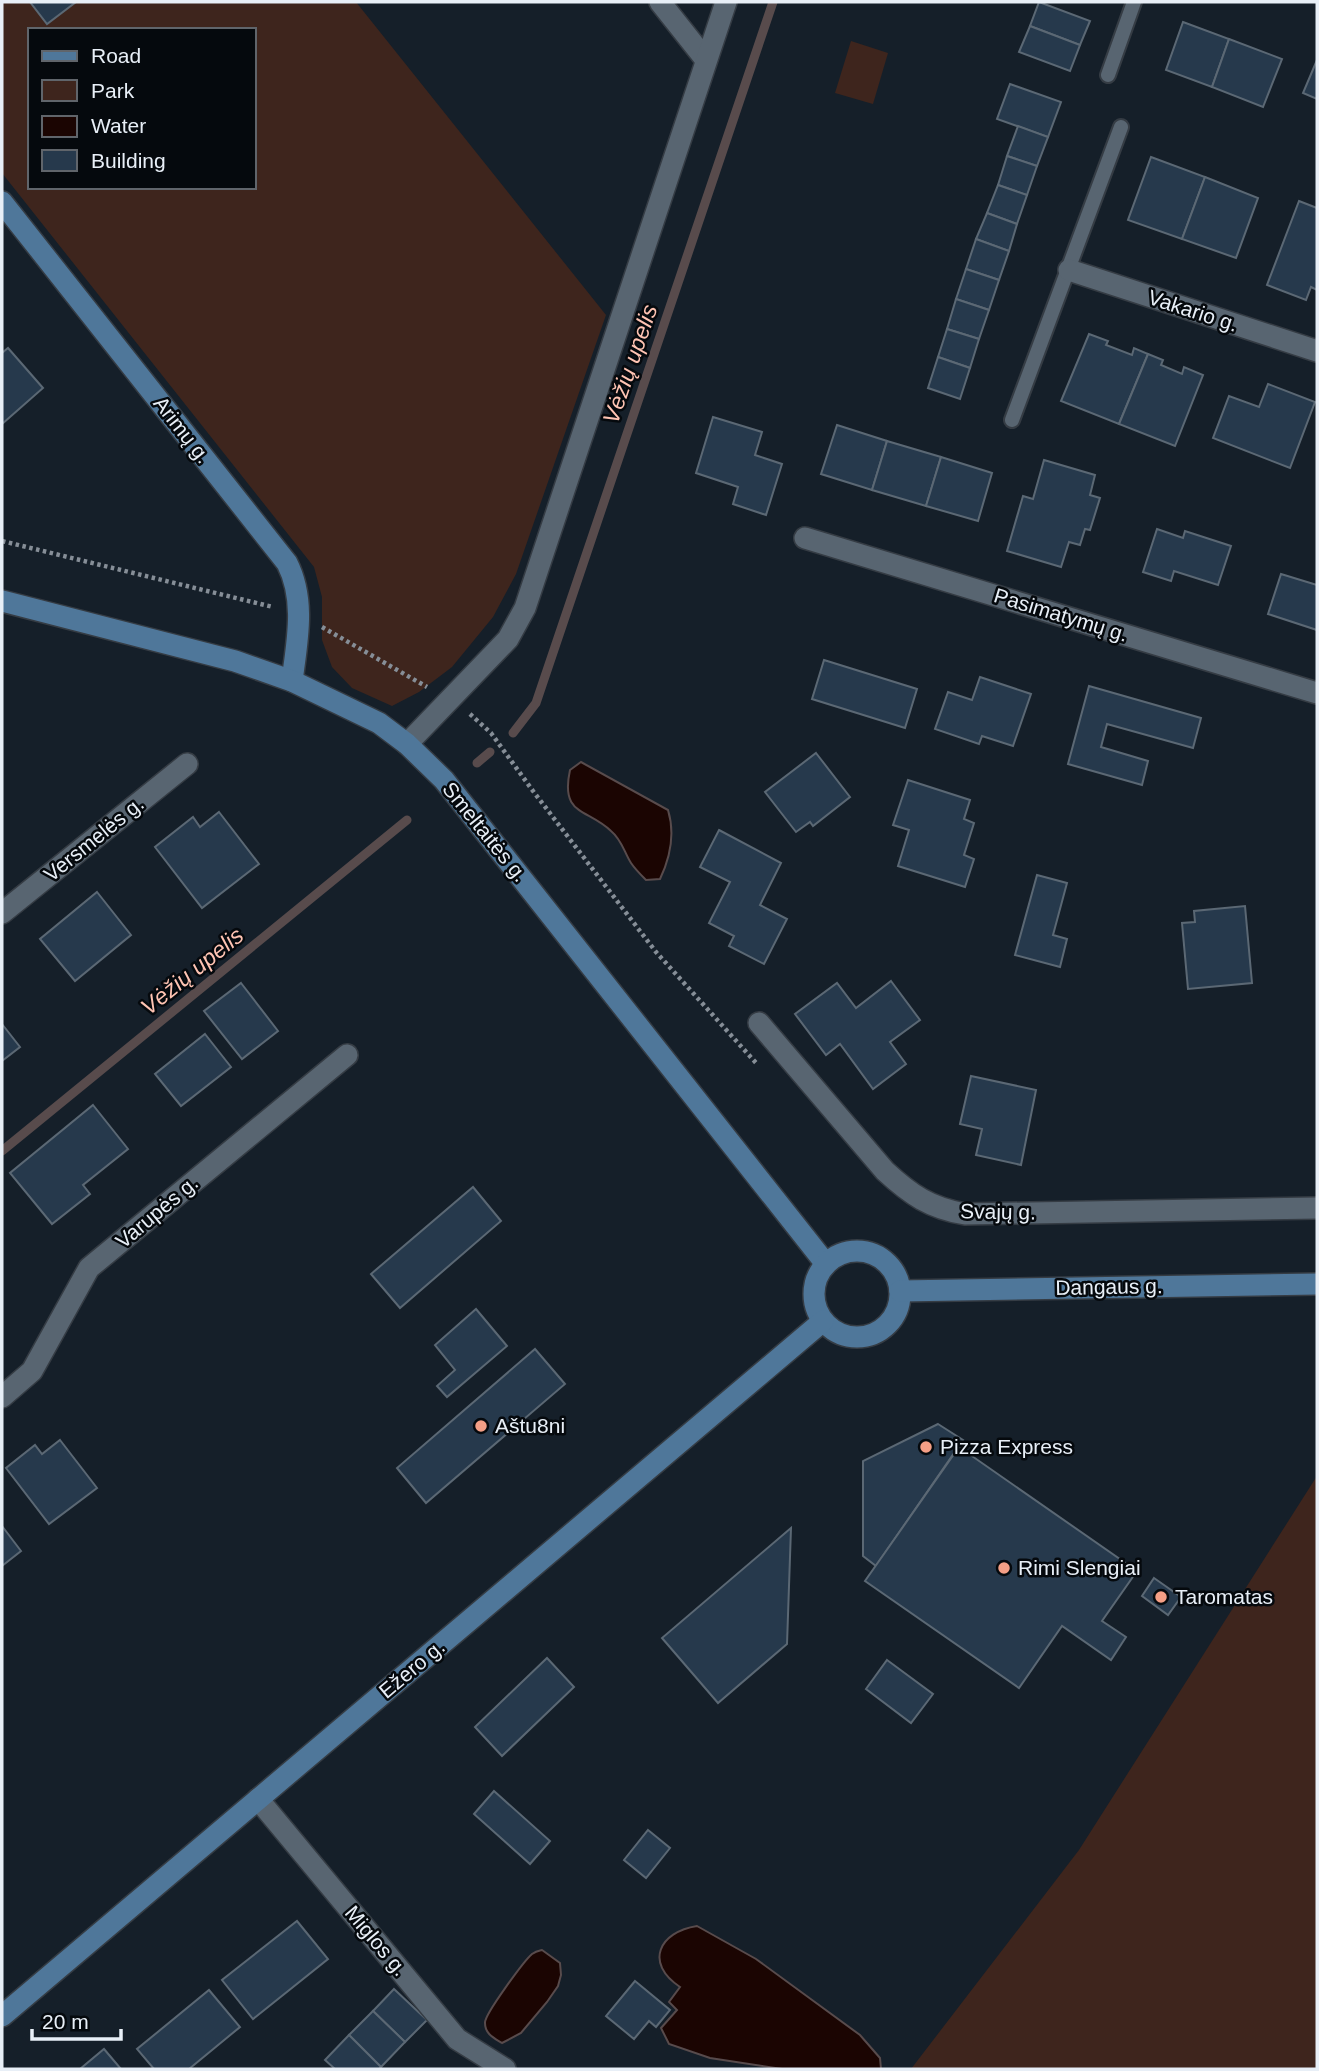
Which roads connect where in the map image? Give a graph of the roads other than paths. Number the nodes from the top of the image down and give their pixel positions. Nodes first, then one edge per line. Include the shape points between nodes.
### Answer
1 (660, 2) edge
2 (726, 2) edge
3 (1134, 2) edge
4 (706, 60) junction
5 (1108, 75) dead end
6 (1121, 127) dead end
7 (2, 202) edge
8 (1069, 270) junction
9 (1317, 351) edge
10 (1012, 420) dead end
11 (805, 538) dead end
12 (2, 601) edge
13 (292, 681) junction
14 (1317, 693) edge
15 (407, 744) junction
16 (187, 764) dead end
17 (2, 913) edge
18 (759, 1023) dead end
19 (347, 1055) dead end
20 (1317, 1208) edge
21 (826, 1264) junction
22 (1317, 1284) edge
23 (900, 1291) junction
24 (823, 1321) junction
25 (2, 1396) edge
26 (258, 1799) junction
27 (2, 2016) edge
28 (505, 2069) edge

1 - 4 street
2 - 4 street
3 - 5 lane
4 - 15 street via 525,608 508,639
6 - 8 lane
7 - 13 main road, Arimų g. via 287,564 294,577 299,613
8 - 9 street, Vakario g.
8 - 10 lane
11 - 14 street, Pasimatymų g.
12 - 13 main road, Smeltaitės g. via 234,661
13 - 15 main road, Smeltaitės g. via 379,723
15 - 21 main road, Smeltaitės g. via 444,780
16 - 17 street, Versmelės g.
18 - 20 street, Svajų g. via 885,1171 924,1202 944,1210 965,1214
19 - 25 street, Varupės g. via 89,1268 32,1371
21 - 23 main road via 840,1254 872,1254 886,1262
21 - 24 main road via 817,1276 814,1292
22 - 23 main road, Dangaus g.
23 - 24 main road via 898,1307 879,1331 849,1336
24 - 26 main road, Ežero g.
26 - 27 main road, Ežero g.
26 - 28 street, Miglos g. via 457,2039

